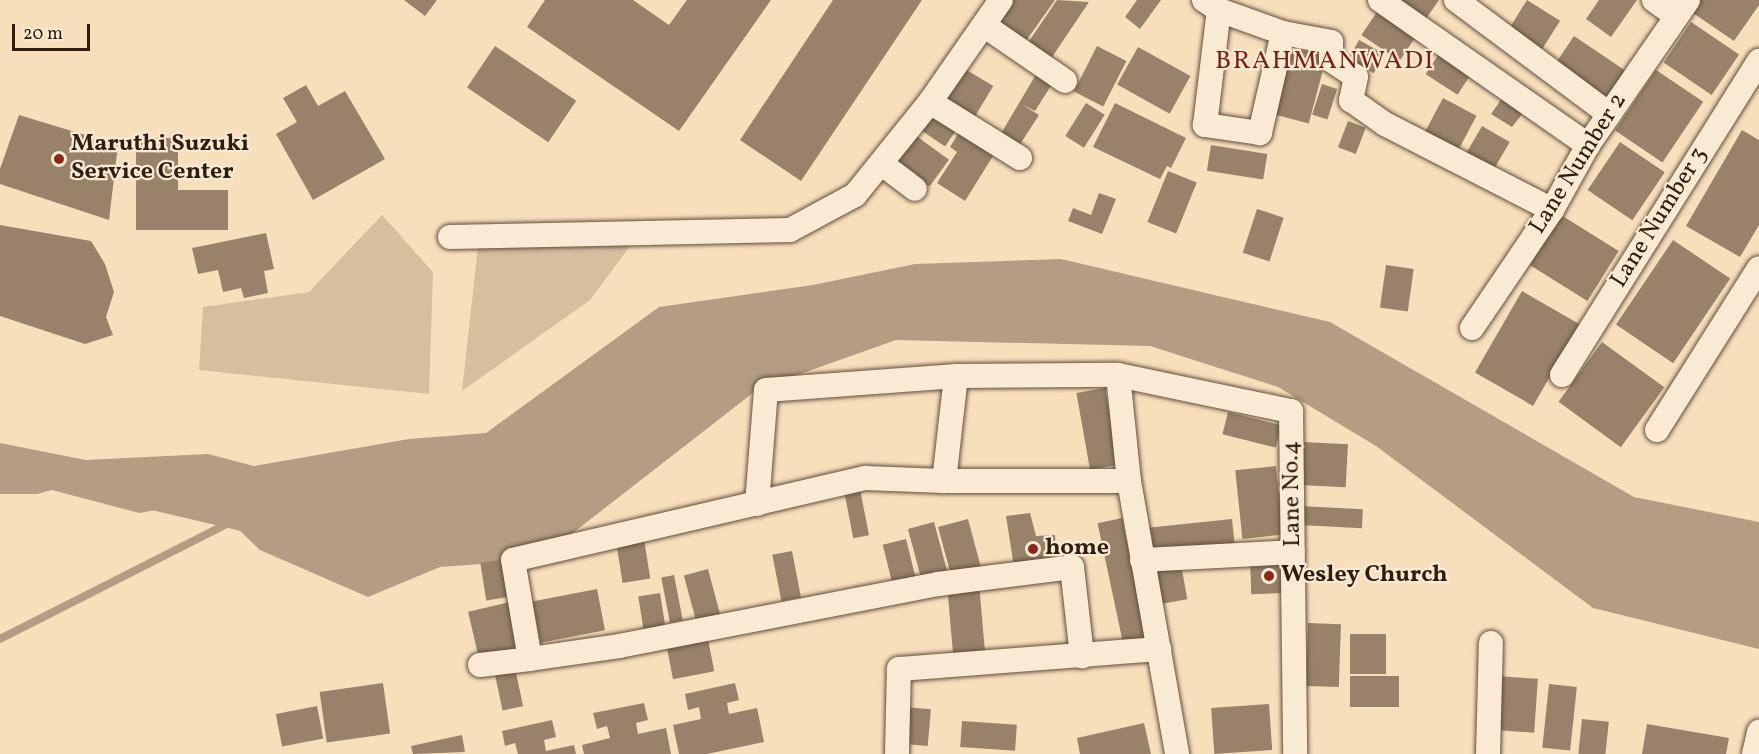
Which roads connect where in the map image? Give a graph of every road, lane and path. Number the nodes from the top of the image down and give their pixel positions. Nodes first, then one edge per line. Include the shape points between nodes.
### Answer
1 (1001, 0) edge
2 (1380, 0) edge
3 (1456, 0) edge
4 (1654, 0) edge
5 (1211, 5) edge
6 (1682, 8) edge
7 (985, 26) junction
8 (1283, 33) junction
9 (1759, 61) edge
10 (1065, 81) dead end
11 (930, 102) junction
12 (1609, 114) junction
13 (1588, 145) junction
14 (1020, 158) dead end
15 (882, 164) junction
16 (915, 189) dead end
17 (1552, 210) junction
18 (450, 237) dead end
19 (1759, 268) edge
20 (1472, 328) dead end
21 (1118, 375) junction
22 (1562, 375) dead end
23 (956, 376) junction
24 (1657, 430) dead end
25 (944, 481) junction
26 (1129, 481) junction
27 (757, 504) junction
28 (1293, 552) junction
29 (1142, 560) junction
30 (1491, 643) dead end
31 (1159, 649) junction
32 (1082, 656) junction
33 (530, 659) junction
34 (480, 665) dead end
35 (1759, 732) edge
36 (897, 754) edge
37 (1178, 754) edge
38 (1295, 754) edge
39 (1488, 754) edge
40 (1754, 754) edge

1 - 7 street
2 - 13 street
3 - 12 street
4 - 6 street
5 - 8 street
5 - 8 street via 1205,125 1260,133
6 - 12 street, Lane Number 2
7 - 10 street
7 - 11 street
8 - 17 street via 1331,42 1332,60 1356,77 1351,100 1385,124
9 - 22 street, Lane Number 3
11 - 14 street
11 - 15 street
12 - 13 street, Lane Number 2
13 - 17 street, Lane Number 2
15 - 16 street
15 - 18 street via 855,195 790,230
17 - 20 street, Lane Number 2
19 - 24 street
21 - 23 street
21 - 26 street
21 - 28 street, Lane No.4 via 1291,411
23 - 25 street
23 - 27 street via 766,390
25 - 26 street
25 - 27 street via 865,478
26 - 29 street
27 - 33 street via 513,560
28 - 29 street
28 - 38 street, Lane No.4
29 - 31 street
30 - 39 street
31 - 32 street
31 - 37 street
32 - 33 street via 1072,567 938,584 619,646
32 - 36 street via 899,669
33 - 34 street
35 - 40 street

